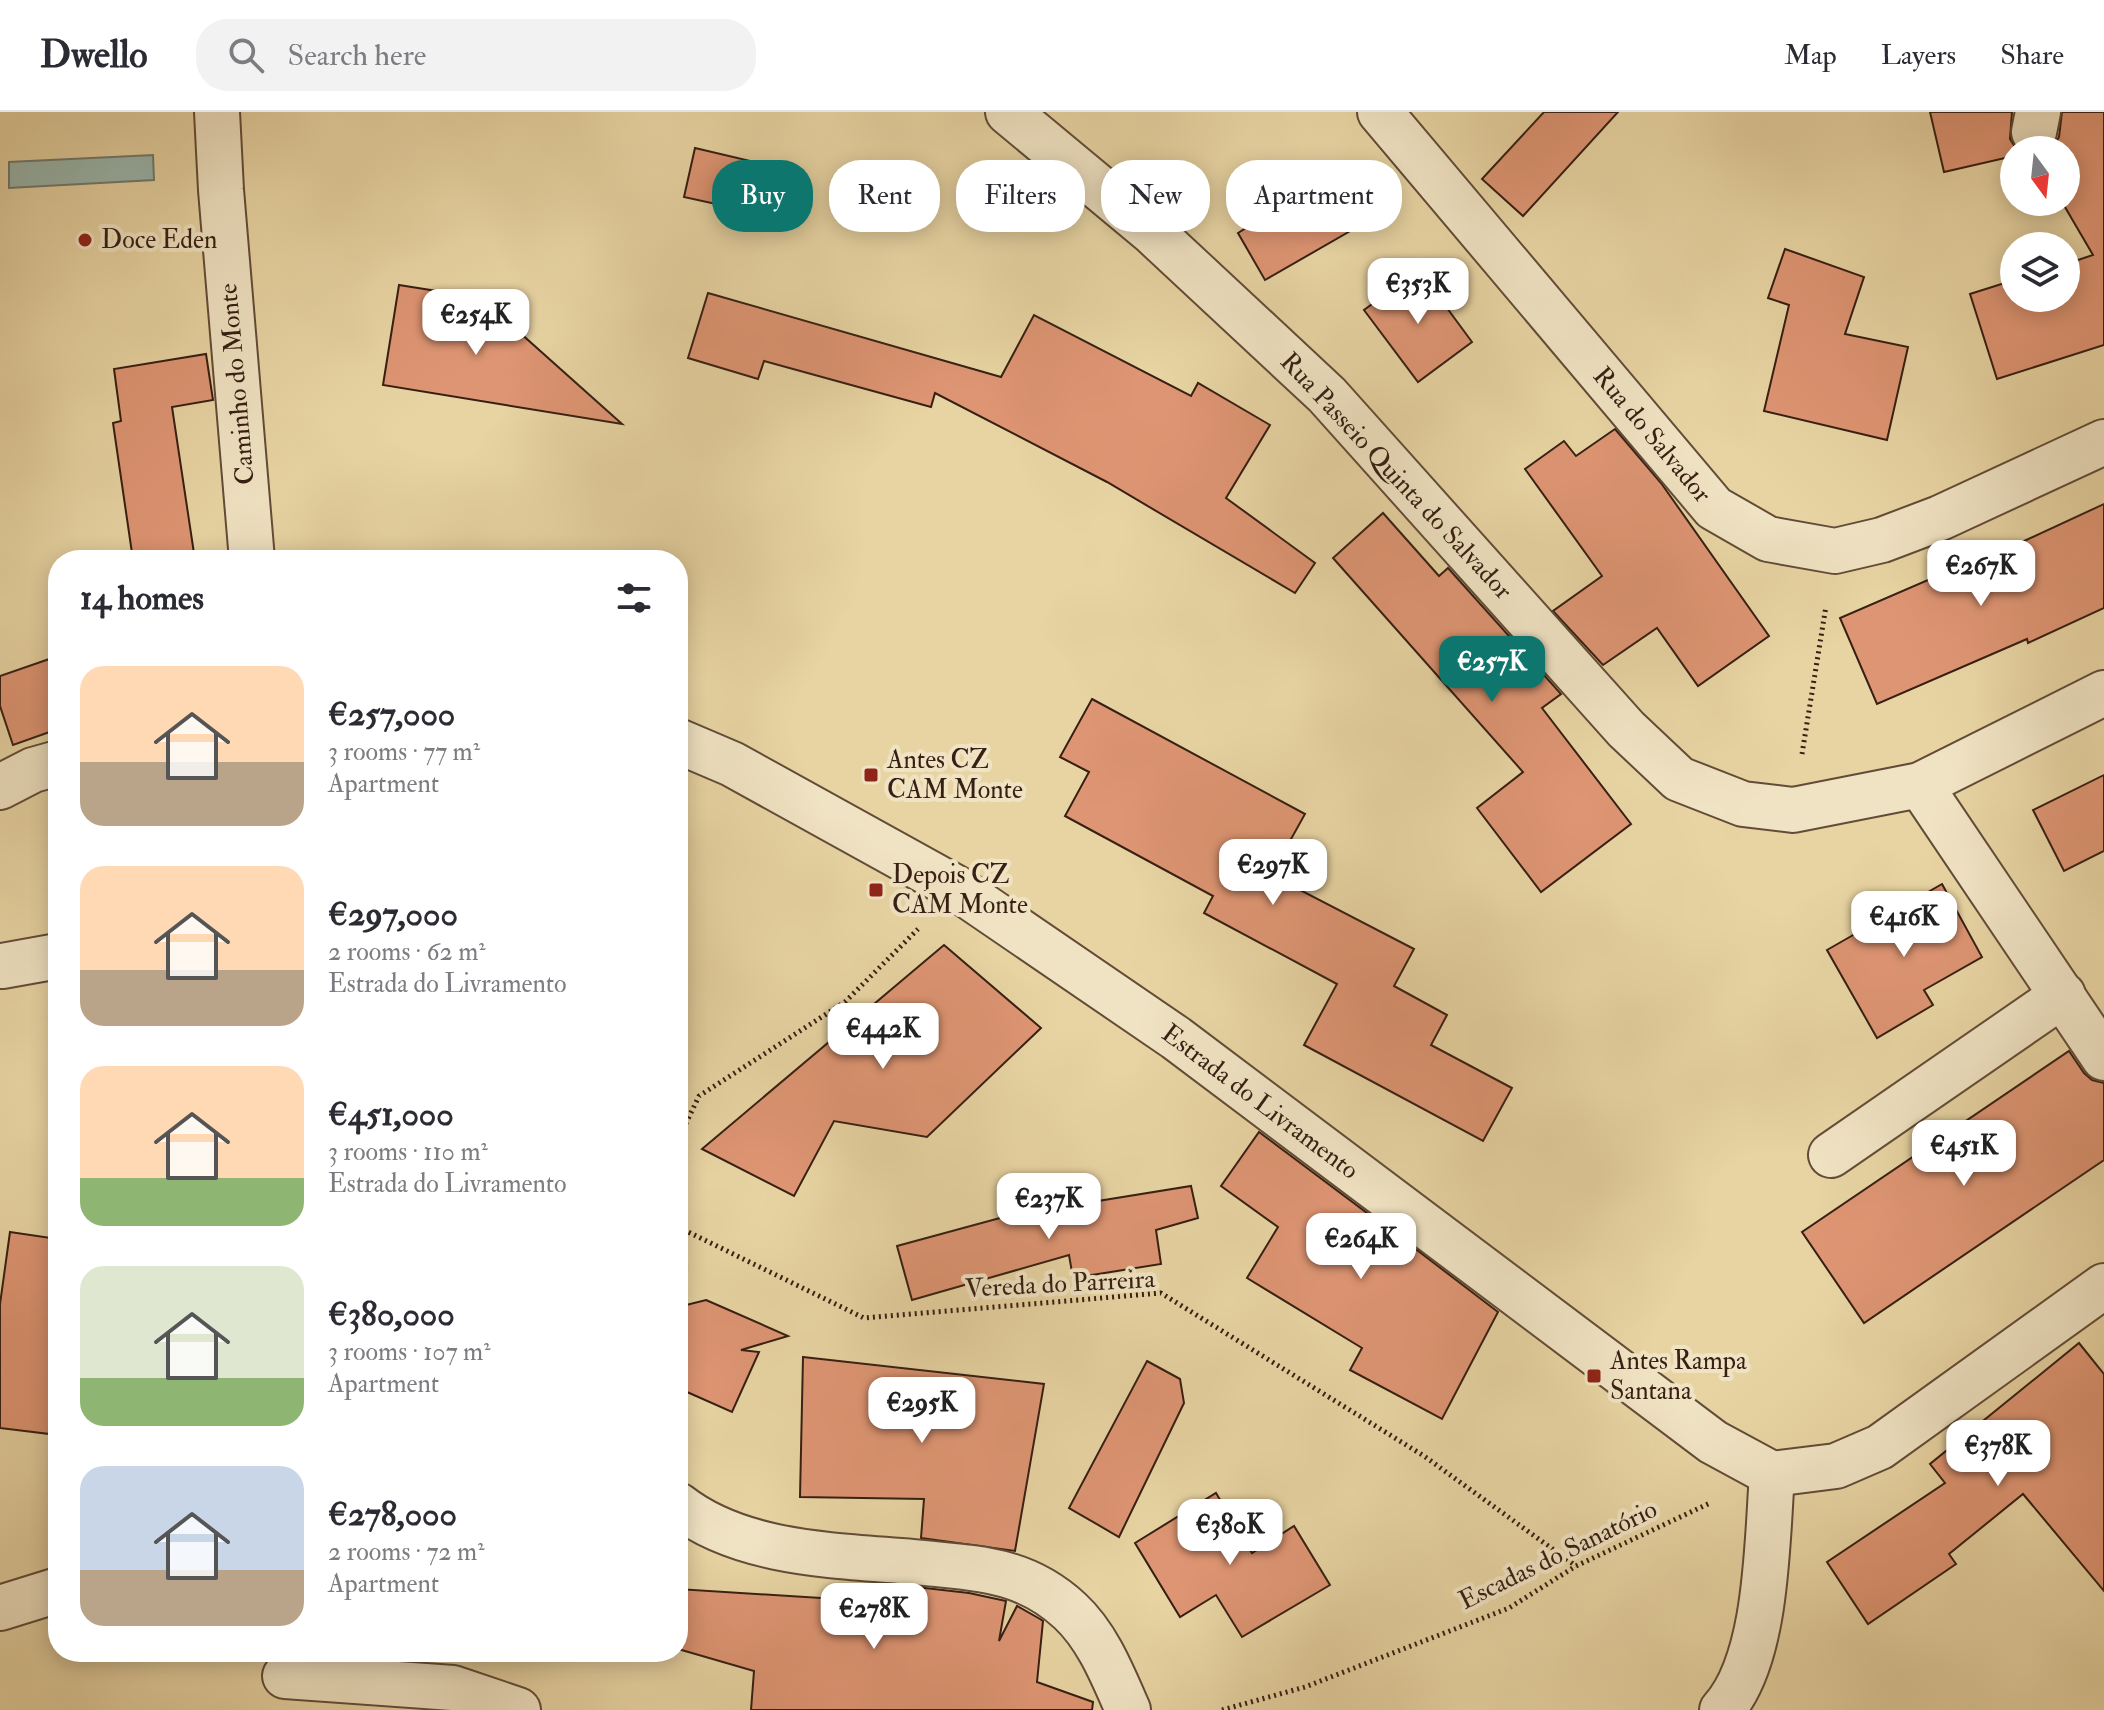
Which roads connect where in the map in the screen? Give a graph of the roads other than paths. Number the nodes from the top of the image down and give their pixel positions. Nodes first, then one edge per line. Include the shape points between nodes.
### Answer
1 (217, 112) edge
2 (1008, 112) edge
3 (1380, 112) edge
4 (2104, 442) edge
5 (251, 550) edge
6 (2104, 693) edge
7 (688, 745) edge
8 (48, 766) edge
9 (1920, 785) junction
10 (0, 787) edge
11 (48, 958) edge
12 (2, 966) dead end
13 (2063, 995) junction
14 (2104, 1058) edge
15 (1831, 1155) dead end
16 (2104, 1286) edge
17 (1772, 1474) junction
18 (688, 1513) edge
19 (48, 1593) edge
20 (0, 1608) edge
21 (287, 1679) edge
22 (518, 1710) edge
23 (1128, 1710) edge
24 (1722, 1710) edge

1 - 5 street, Caminho do Monte
2 - 9 street, Rua Passeio Quinta do Salvador via 1151,231 1327,395 1626,729 1679,779 1743,804 1793,810
3 - 4 street, Rua do Salvador via 1714,508 1768,539 1835,551 1882,540
6 - 9 street, Rua Passeio Quinta do Salvador
7 - 17 street, Estrada do Livramento via 732,764 958,889 1176,1038 1713,1442
8 - 10 street
9 - 13 street
11 - 12 street
13 - 14 street
13 - 15 street
16 - 17 street via 1880,1447 1836,1466
17 - 24 street via 1762,1611 1735,1696
18 - 23 street via 742,1538 997,1570 1036,1586 1071,1612 1106,1659
19 - 20 street
21 - 22 street via 453,1688

